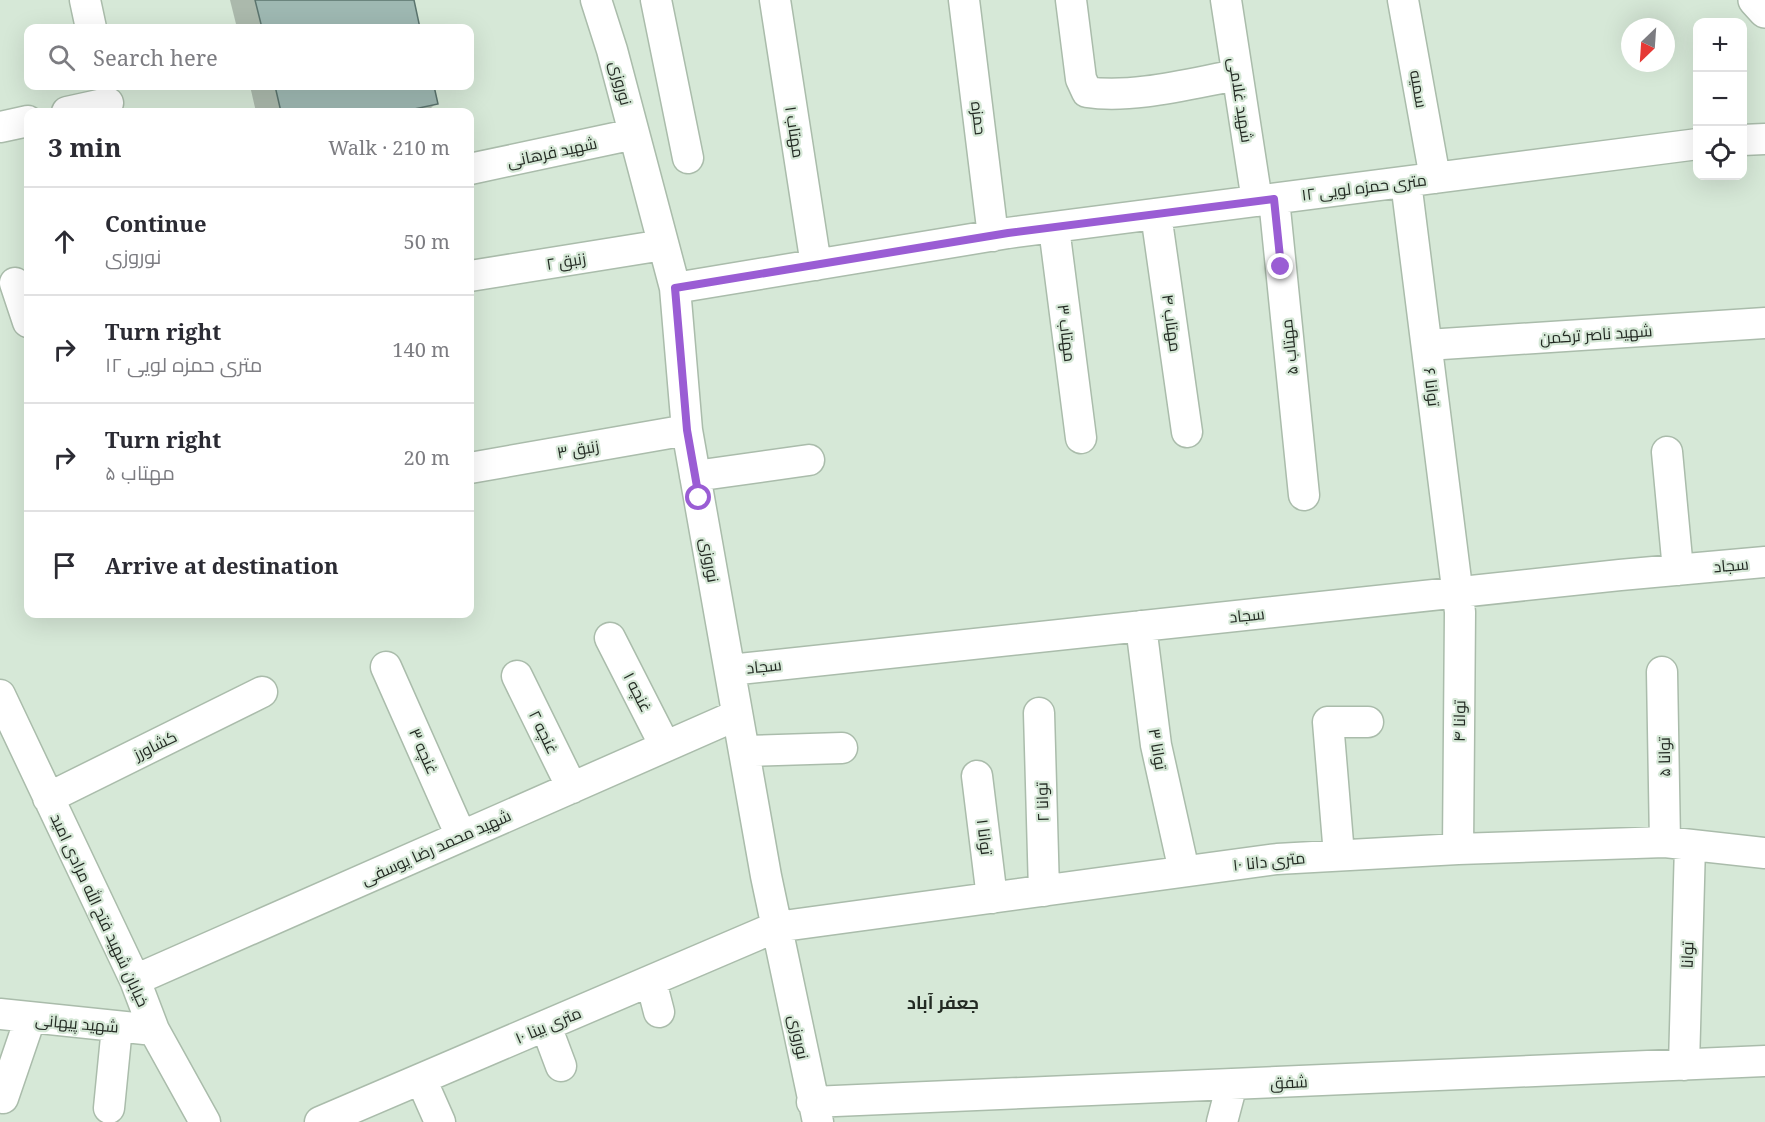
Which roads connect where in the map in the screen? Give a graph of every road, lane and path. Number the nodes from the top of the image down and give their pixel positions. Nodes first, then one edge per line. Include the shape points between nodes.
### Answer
1 (85, 0) edge
2 (596, 0) edge
3 (656, 0) edge
4 (775, 0) edge
5 (964, 0) edge
6 (1071, 0) edge
7 (1226, 0) edge
8 (1403, 0) edge
9 (1755, 0) edge
10 (1765, 11) edge
11 (91, 24) edge
12 (1237, 75) junction
13 (108, 100) edge
14 (81, 108) edge
15 (24, 122) edge
16 (0, 127) edge
17 (634, 134) junction
18 (1747, 140) edge
19 (1765, 140) edge
20 (1693, 145) edge
21 (688, 158) dead end
22 (474, 168) edge
23 (1421, 180) junction
24 (1265, 200) junction
25 (1156, 214) junction
26 (1054, 228) junction
27 (993, 236) junction
28 (663, 245) junction
29 (816, 265) junction
30 (474, 275) edge
31 (15, 284) edge
32 (675, 288) junction
33 (24, 310) edge
34 (1765, 323) edge
35 (1427, 345) junction
36 (687, 430) junction
37 (1187, 432) dead end
38 (1081, 438) dead end
39 (1667, 452) dead end
40 (809, 460) dead end
41 (474, 467) edge
42 (695, 476) junction
43 (1304, 495) dead end
44 (1765, 562) edge
45 (1678, 570) junction
46 (1457, 593) junction
47 (1141, 626) junction
48 (610, 638) dead end
49 (386, 667) dead end
50 (730, 670) junction
51 (1662, 672) dead end
52 (517, 676) dead end
53 (262, 692) dead end
54 (0, 695) edge
55 (1039, 713) dead end
56 (737, 715) junction
57 (1368, 722) dead end
58 (9, 743) edge
59 (665, 746) junction
60 (842, 748) dead end
61 (744, 751) junction
62 (977, 776) dead end
63 (572, 788) junction
64 (48, 798) junction
65 (461, 836) junction
66 (1678, 843) junction
67 (1458, 849) junction
68 (1765, 853) edge
69 (1339, 855) junction
70 (1184, 871) junction
71 (1044, 891) junction
72 (992, 898) junction
73 (776, 927) junction
74 (135, 980) junction
75 (651, 981) junction
76 (659, 1012) dead end
77 (0, 1014) edge
78 (30, 1019) junction
79 (546, 1026) junction
80 (117, 1027) junction
81 (154, 1030) junction
82 (1765, 1061) edge
83 (1684, 1065) junction
84 (561, 1066) dead end
85 (421, 1079) junction
86 (1232, 1084) junction
87 (3, 1098) dead end
88 (109, 1108) dead end
89 (815, 1112) edge
90 (205, 1122) edge
91 (320, 1122) edge
92 (440, 1122) edge
93 (1222, 1122) edge

1 - 11 street
2 - 17 street, نوروزی
3 - 21 street
4 - 29 street, مهتاب ۱
5 - 27 street, حمزه
6 - 12 street via 1081,79 1087,92 1162,88
7 - 12 street, شهید غلامی
8 - 23 street, سمیه
9 - 10 main road
12 - 24 street, شهید غلامی
13 - 14 street
15 - 16 street
17 - 22 street, شهید فرهانی
17 - 28 street, نوروزی
18 - 19 street
20 - 23 street, ۱۲ متری حمزه لویی
23 - 24 street, ۱۲ متری حمزه لویی
23 - 35 street, توانا ۶
24 - 25 street, ۱۲ متری حمزه لویی
24 - 43 street, مهتاب ۵
25 - 26 street, ۱۲ متری حمزه لویی
25 - 37 street, مهتاب ۴
26 - 27 street, ۱۲ متری حمزه لویی
26 - 38 street, مهتاب ۳
27 - 29 street, ۱۲ متری حمزه لویی
28 - 30 street, زنبق ۲
28 - 32 street, نوروزی
29 - 32 street, ۱۲ متری حمزه لویی
31 - 33 street
32 - 36 street, نوروزی
34 - 35 street, شهید ناصر ترکمن
35 - 46 street, توانا ۶
36 - 41 street, زنبق ۳
36 - 42 street, نوروزی
39 - 45 street
40 - 42 street
42 - 50 street, نوروزی
44 - 45 street, سجاد
45 - 46 street, سجاد
46 - 47 street, سجاد
46 - 67 street, توانا ۴
47 - 50 street, سجاد
47 - 70 street, توانا ۳ via 1156,745
48 - 59 street, غنچه ۱
49 - 65 street, غنچه ۳
50 - 56 street, نوروزی
51 - 66 street, توانا ۵
52 - 63 street, غنچه ۲
53 - 64 street, کشاورز
54 - 58 street, خیابان شهید فتح الله مرادی امید
55 - 71 street, توانا ۲
56 - 59 street, شهید محمد رضا یوسفی
56 - 61 street, نوروزی
57 - 69 street via 1328,722
58 - 64 street, خیابان شهید فتح الله مرادی امید
59 - 63 street, شهید محمد رضا یوسفی
60 - 61 street
61 - 73 street, نوروزی
62 - 72 street, توانا ۱
63 - 65 street, شهید محمد رضا یوسفی
64 - 74 street, خیابان شهید فتح الله مرادی امید
65 - 74 street, شهید محمد رضا یوسفی
66 - 67 street, ۱۰ متری دانا
66 - 68 street, ۱۰ متری دانا
66 - 83 street, توانا
67 - 69 street, ۱۰ متری دانا
69 - 70 street, ۱۰ متری دانا
70 - 71 street, ۱۰ متری دانا
71 - 72 street, ۱۰ متری دانا
72 - 73 street, ۱۰ متری دانا
73 - 75 street, ۱۰ متری بینا
73 - 89 street, نوروزی
74 - 81 street, خیابان شهید فتح الله مرادی امید
75 - 76 street
75 - 79 street, ۱۰ متری بینا
77 - 78 street, شهید پیهانی
78 - 80 street, شهید پیهانی
78 - 87 street
79 - 84 street
79 - 85 street, ۱۰ متری بینا
80 - 81 street, شهید پیهانی
80 - 88 street
81 - 90 street, خیابان شهید فتح الله مرادی امید
82 - 83 street, شفق
83 - 86 street, شفق
85 - 91 street, ۱۰ متری بینا
85 - 92 street
86 - 89 street, شفق
86 - 93 street

